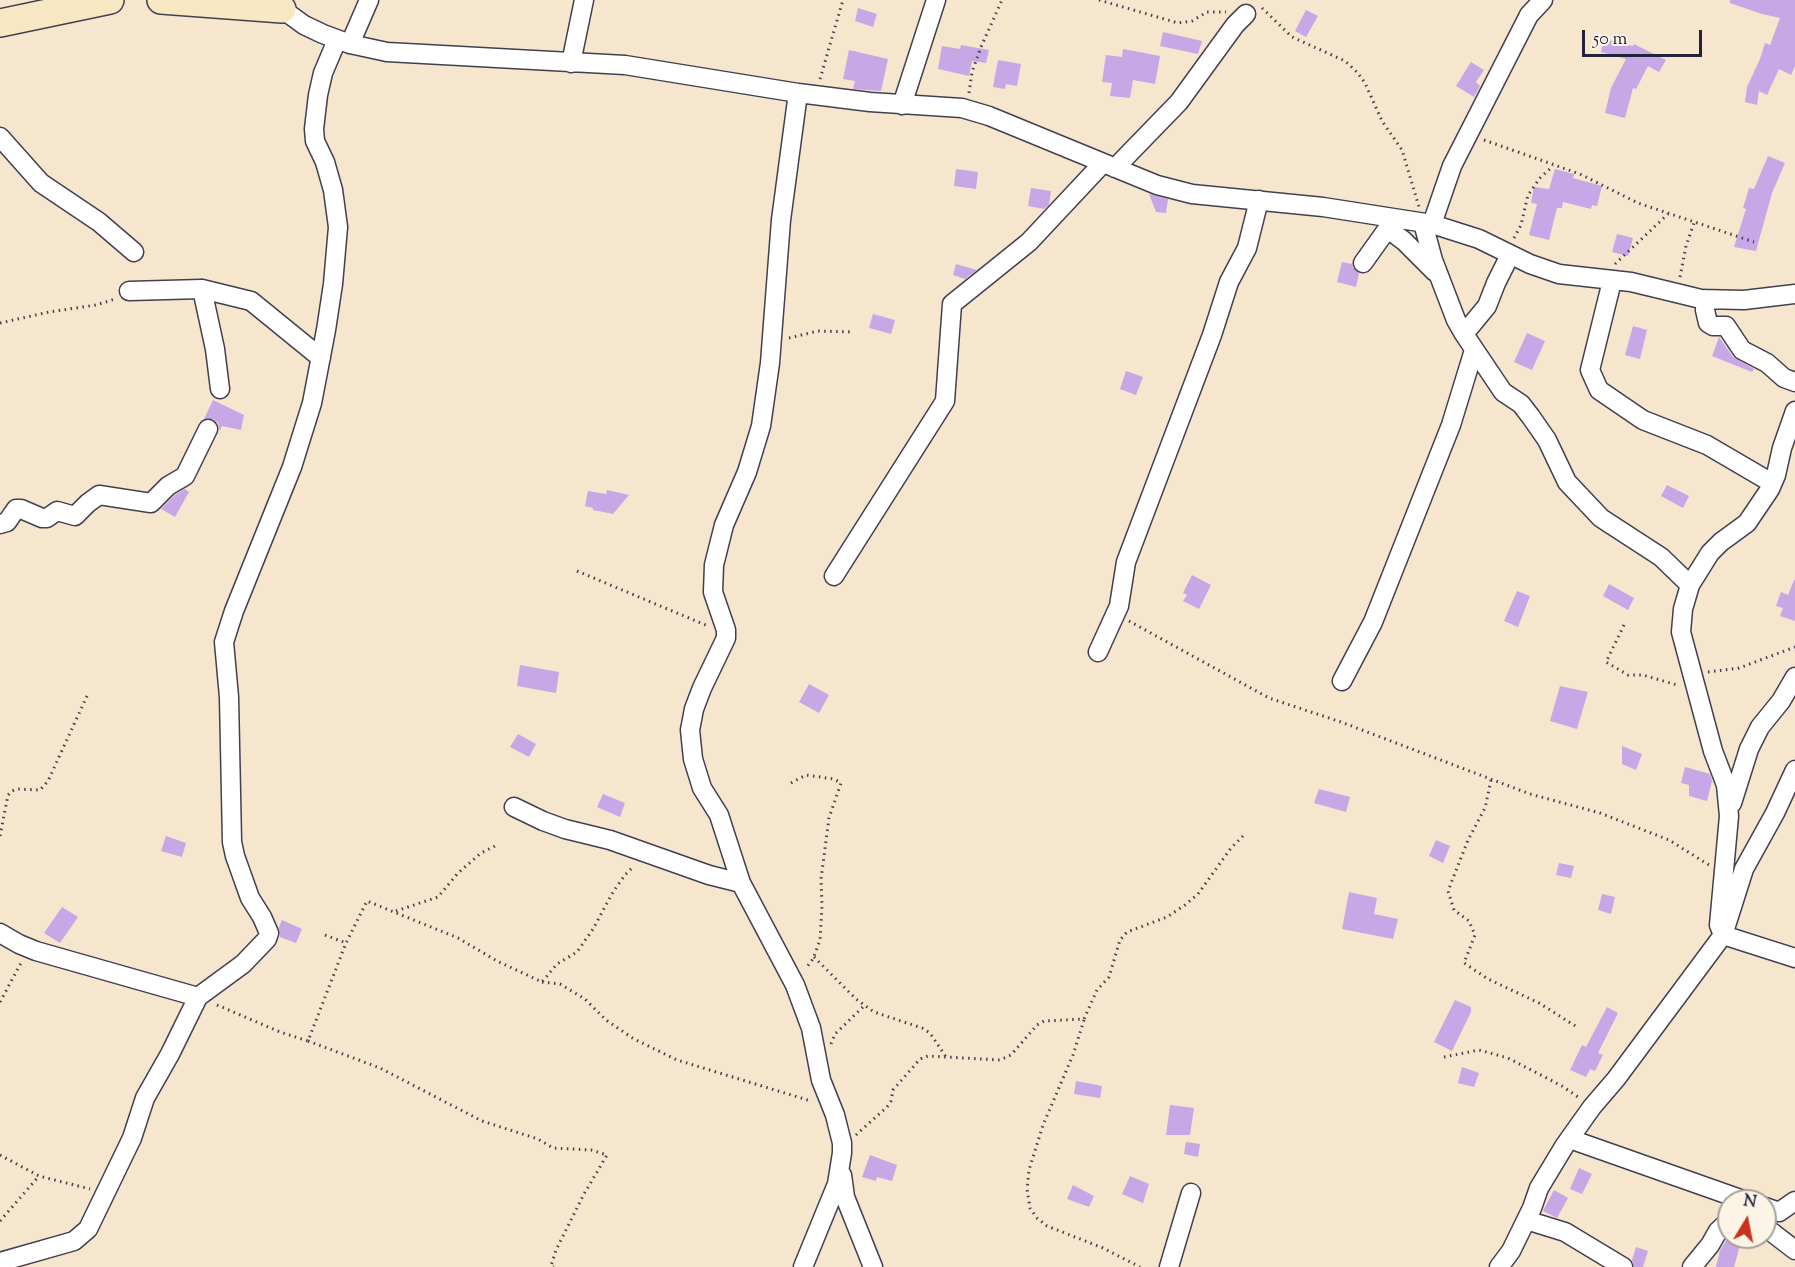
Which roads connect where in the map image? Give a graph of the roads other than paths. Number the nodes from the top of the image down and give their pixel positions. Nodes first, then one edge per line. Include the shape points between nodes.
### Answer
1 (110, 0) edge
2 (161, 0) edge
3 (369, 0) edge
4 (584, 0) edge
5 (936, 0) edge
6 (1543, 0) edge
7 (280, 4) edge
8 (1254, 11) road end
9 (0, 23) edge
10 (343, 42) junction
11 (571, 63) junction
12 (806, 94) junction
13 (902, 105) junction
14 (0, 137) edge
15 (1109, 165) junction
16 (1259, 200) junction
17 (1391, 224) junction
18 (1428, 224) junction
19 (134, 252) dead end
20 (1509, 254) junction
21 (1363, 263) dead end
22 (1439, 276) junction
23 (1608, 281) junction
24 (202, 289) junction
25 (129, 291) road end
26 (1795, 294) edge
27 (1705, 299) junction
28 (1464, 334) junction
29 (1474, 350) junction
30 (321, 358) junction
31 (1795, 382) edge
32 (220, 389) dead end
33 (1795, 411) edge
34 (208, 429) dead end
35 (1773, 483) junction
36 (0, 524) edge
37 (834, 576) dead end
38 (1690, 585) junction
39 (1098, 652) dead end
40 (1795, 677) edge
41 (1342, 681) dead end
42 (1795, 770) edge
43 (514, 807) dead end
44 (1729, 816) junction
45 (741, 884) junction
46 (0, 933) edge
47 (1723, 935) junction
48 (1795, 958) edge
49 (198, 998) junction
50 (1570, 1139) junction
51 (841, 1158) junction
52 (1717, 1191) edge
53 (1191, 1193) dead end
54 (1795, 1202) edge
55 (1780, 1212) edge
56 (1526, 1220) junction
57 (1717, 1233) edge
58 (1777, 1236) edge
59 (1795, 1250) edge
60 (0, 1262) edge
61 (803, 1267) edge
62 (873, 1267) edge
63 (1169, 1267) edge
64 (1499, 1267) edge
65 (1623, 1267) edge
66 (1692, 1267) edge

1 - 9 street
2 - 7 street
3 - 10 street
4 - 11 street
5 - 13 street
6 - 18 street via 1529,15 1452,166
7 - 10 street via 304,25
8 - 15 street via 1235,25 1179,102
10 - 11 street via 387,52
10 - 30 street via 323,73 314,129 333,190 338,226
11 - 12 street via 625,65
12 - 13 street
12 - 45 street via 781,220 771,356 759,435 724,525 714,565 713,592 726,634 694,709 690,737 702,788 719,815
13 - 15 street via 968,110 989,116
14 - 19 street via 41,183 99,222
15 - 16 street via 1157,185 1192,194
15 - 37 street via 1029,242 952,304 945,401
16 - 17 street via 1323,207
16 - 39 street via 1247,248 1229,282 1126,562 1119,606
17 - 18 street
17 - 21 street
17 - 22 street
18 - 20 street via 1479,239
18 - 22 street
20 - 23 street via 1559,274
20 - 28 street via 1487,306
22 - 28 street
23 - 27 street via 1652,285
23 - 35 street via 1590,370 1599,390 1643,420 1707,445
24 - 25 street
24 - 30 street via 251,302
24 - 32 street
26 - 27 street via 1744,300
27 - 31 street via 1708,323 1726,326 1742,350
28 - 29 street
29 - 38 street via 1503,392 1521,404 1547,440 1567,482 1600,518 1661,557
29 - 41 street via 1398,560 1373,622
30 - 49 street via 292,466 224,642 230,697 232,842 250,898 269,933 243,964
33 - 35 street
34 - 36 street via 185,476 151,503 99,495 77,515 57,511 42,519 16,509 7,522
35 - 38 street via 1747,523 1710,553
38 - 44 street via 1681,632 1726,785
40 - 44 street via 1749,749
42 - 47 street via 1744,869
43 - 45 street via 565,829
44 - 47 street via 1720,892 1719,925
45 - 51 street via 791,977 811,1028
46 - 49 street via 29,948
47 - 48 street
47 - 50 street
49 - 60 street via 145,1098 132,1138 88,1229 74,1241
50 - 52 street
50 - 56 street via 1539,1188
51 - 61 street via 830,1205
51 - 62 street via 845,1197
53 - 63 street
54 - 55 street
56 - 64 street
56 - 65 street via 1565,1232
57 - 66 street
58 - 59 street

